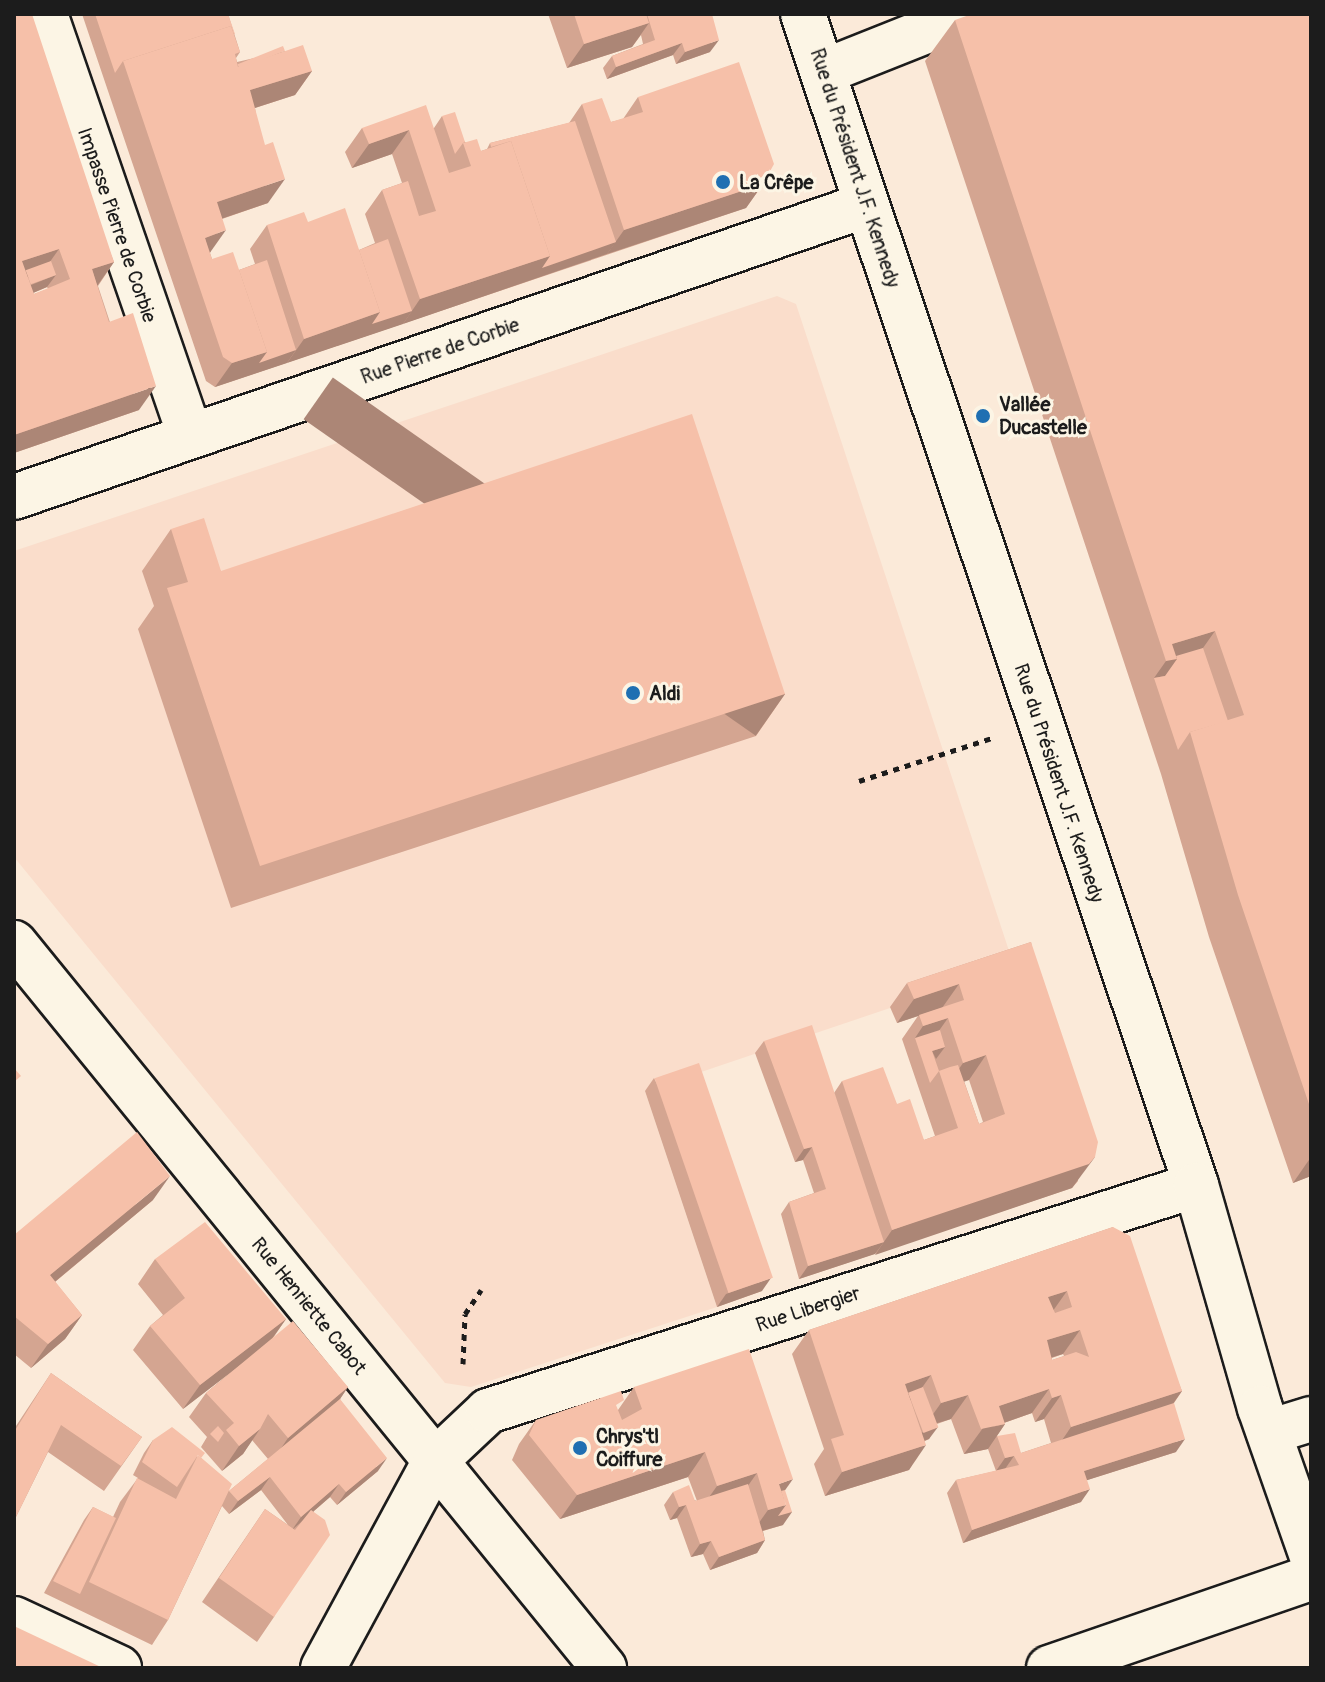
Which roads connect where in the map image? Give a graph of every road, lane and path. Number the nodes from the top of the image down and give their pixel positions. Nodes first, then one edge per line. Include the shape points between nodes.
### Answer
1 (45, 14) edge
2 (803, 14) edge
3 (969, 14) edge
4 (823, 72) junction
5 (866, 205) junction
6 (190, 436) junction
7 (14, 497) edge
8 (1039, 723) junction
9 (859, 781) dead end
10 (14, 943) edge
11 (1196, 1185) junction
12 (481, 1290) dead end
13 (402, 1419) junction
14 (1311, 1419) edge
15 (1269, 1432) junction
16 (435, 1461) junction
17 (1302, 1494) edge
18 (1311, 1554) edge
19 (1311, 1578) edge
20 (14, 1619) edge
21 (119, 1668) edge
22 (323, 1668) edge
23 (604, 1668) edge
24 (1049, 1668) edge

1 - 6 street, Impasse Pierre de Corbie
2 - 4 street, Rue du Président J.F. Kennedy
3 - 4 street
4 - 5 street, Rue du Président J.F. Kennedy
5 - 6 street, Rue Pierre de Corbie
5 - 8 street, Rue du Président J.F. Kennedy
6 - 7 street, Rue Pierre de Corbie
8 - 9 path
8 - 11 street, Rue du Président J.F. Kennedy
10 - 13 street, Rue Henriette Cabot
11 - 15 street, Rue du Président J.F. Kennedy
11 - 16 street, Rue Libergier via 488,1411
12 - 13 path via 465,1314 467,1345 452,1388
13 - 16 street, Rue Henriette Cabot
14 - 15 street
15 - 17 street, Rue du Président J.F. Kennedy
16 - 22 street, Rue Libergier
16 - 23 street, Rue Henriette Cabot
17 - 18 street, Rue du Président J.F. Kennedy
19 - 24 street
20 - 21 street

